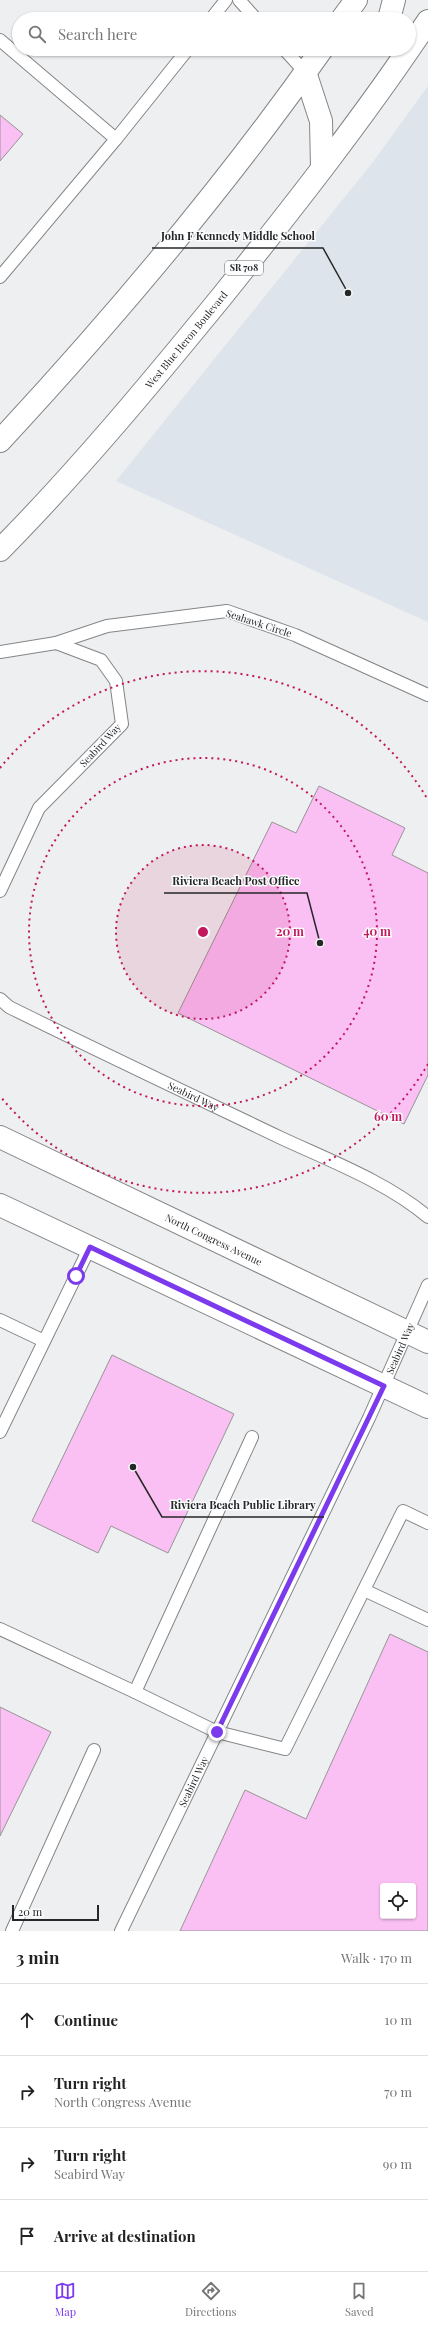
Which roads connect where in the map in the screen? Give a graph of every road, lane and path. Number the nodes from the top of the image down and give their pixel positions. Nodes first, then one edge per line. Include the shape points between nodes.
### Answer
1 (226, 0) edge
2 (239, 0) edge
3 (356, 0) edge
4 (394, 0) edge
5 (217, 12) edge
6 (250, 12) edge
7 (347, 12) edge
8 (391, 12) edge
9 (428, 21) edge
10 (416, 39) edge
11 (0, 40) edge
12 (12, 50) edge
13 (19, 56) edge
14 (182, 56) edge
15 (290, 56) edge
16 (317, 56) edge
17 (392, 56) edge
18 (405, 56) edge
19 (305, 72) junction
20 (394, 73) junction
21 (116, 139) junction
22 (322, 168) junction
23 (1, 274) edge
24 (0, 441) edge
25 (0, 550) edge
26 (56, 643) junction
27 (0, 652) edge
28 (428, 695) edge
29 (0, 891) edge
30 (0, 999) edge
31 (0, 1137) edge
32 (0, 1205) edge
33 (428, 1217) edge
34 (90, 1247) junction
35 (428, 1285) edge
36 (0, 1320) edge
37 (408, 1332) junction
38 (44, 1341) junction
39 (428, 1342) edge
40 (384, 1386) junction
41 (428, 1407) edge
42 (0, 1432) edge
43 (252, 1437) dead end
44 (428, 1523) edge
45 (364, 1590) junction
46 (428, 1620) edge
47 (0, 1629) edge
48 (135, 1692) junction
49 (217, 1732) junction
50 (94, 1750) dead end
51 (12, 1931) edge
52 (121, 1931) edge

1 - 5 lane
2 - 6 lane
3 - 7 main road
4 - 8 main road
9 - 10 main road, West Blue Heron Boulevard / SR 708
11 - 12 lane
13 - 21 lane
14 - 21 lane
15 - 19 lane
16 - 19 main road
17 - 20 main road
18 - 20 main road, West Blue Heron Boulevard / SR 708
19 - 22 main road via 321,121
19 - 24 main road via 196,217 92,341
20 - 22 main road, West Blue Heron Boulevard / SR 708
21 - 23 lane
22 - 25 main road, West Blue Heron Boulevard / SR 708 via 164,367 52,497
26 - 27 lane, Seabird Way
26 - 28 lane, Seahawk Circle via 107,626 227,610 295,635
26 - 29 lane, Seabird Way via 101,660 116,681 122,724 39,808
30 - 33 lane, Seabird Way via 9,1007 101,1053 352,1172 412,1203
31 - 37 main road, North Congress Avenue
32 - 34 main road
34 - 38 lane
34 - 40 main road
35 - 37 lane, Seabird Way
36 - 38 lane
37 - 39 main road, North Congress Avenue
37 - 40 lane, Seabird Way
38 - 42 lane
40 - 41 main road
40 - 49 lane, Seabird Way
43 - 48 lane
44 - 45 lane via 403,1511
45 - 46 lane
45 - 49 lane via 285,1750
47 - 48 lane
48 - 49 lane
49 - 52 lane, Seabird Way
50 - 51 lane

